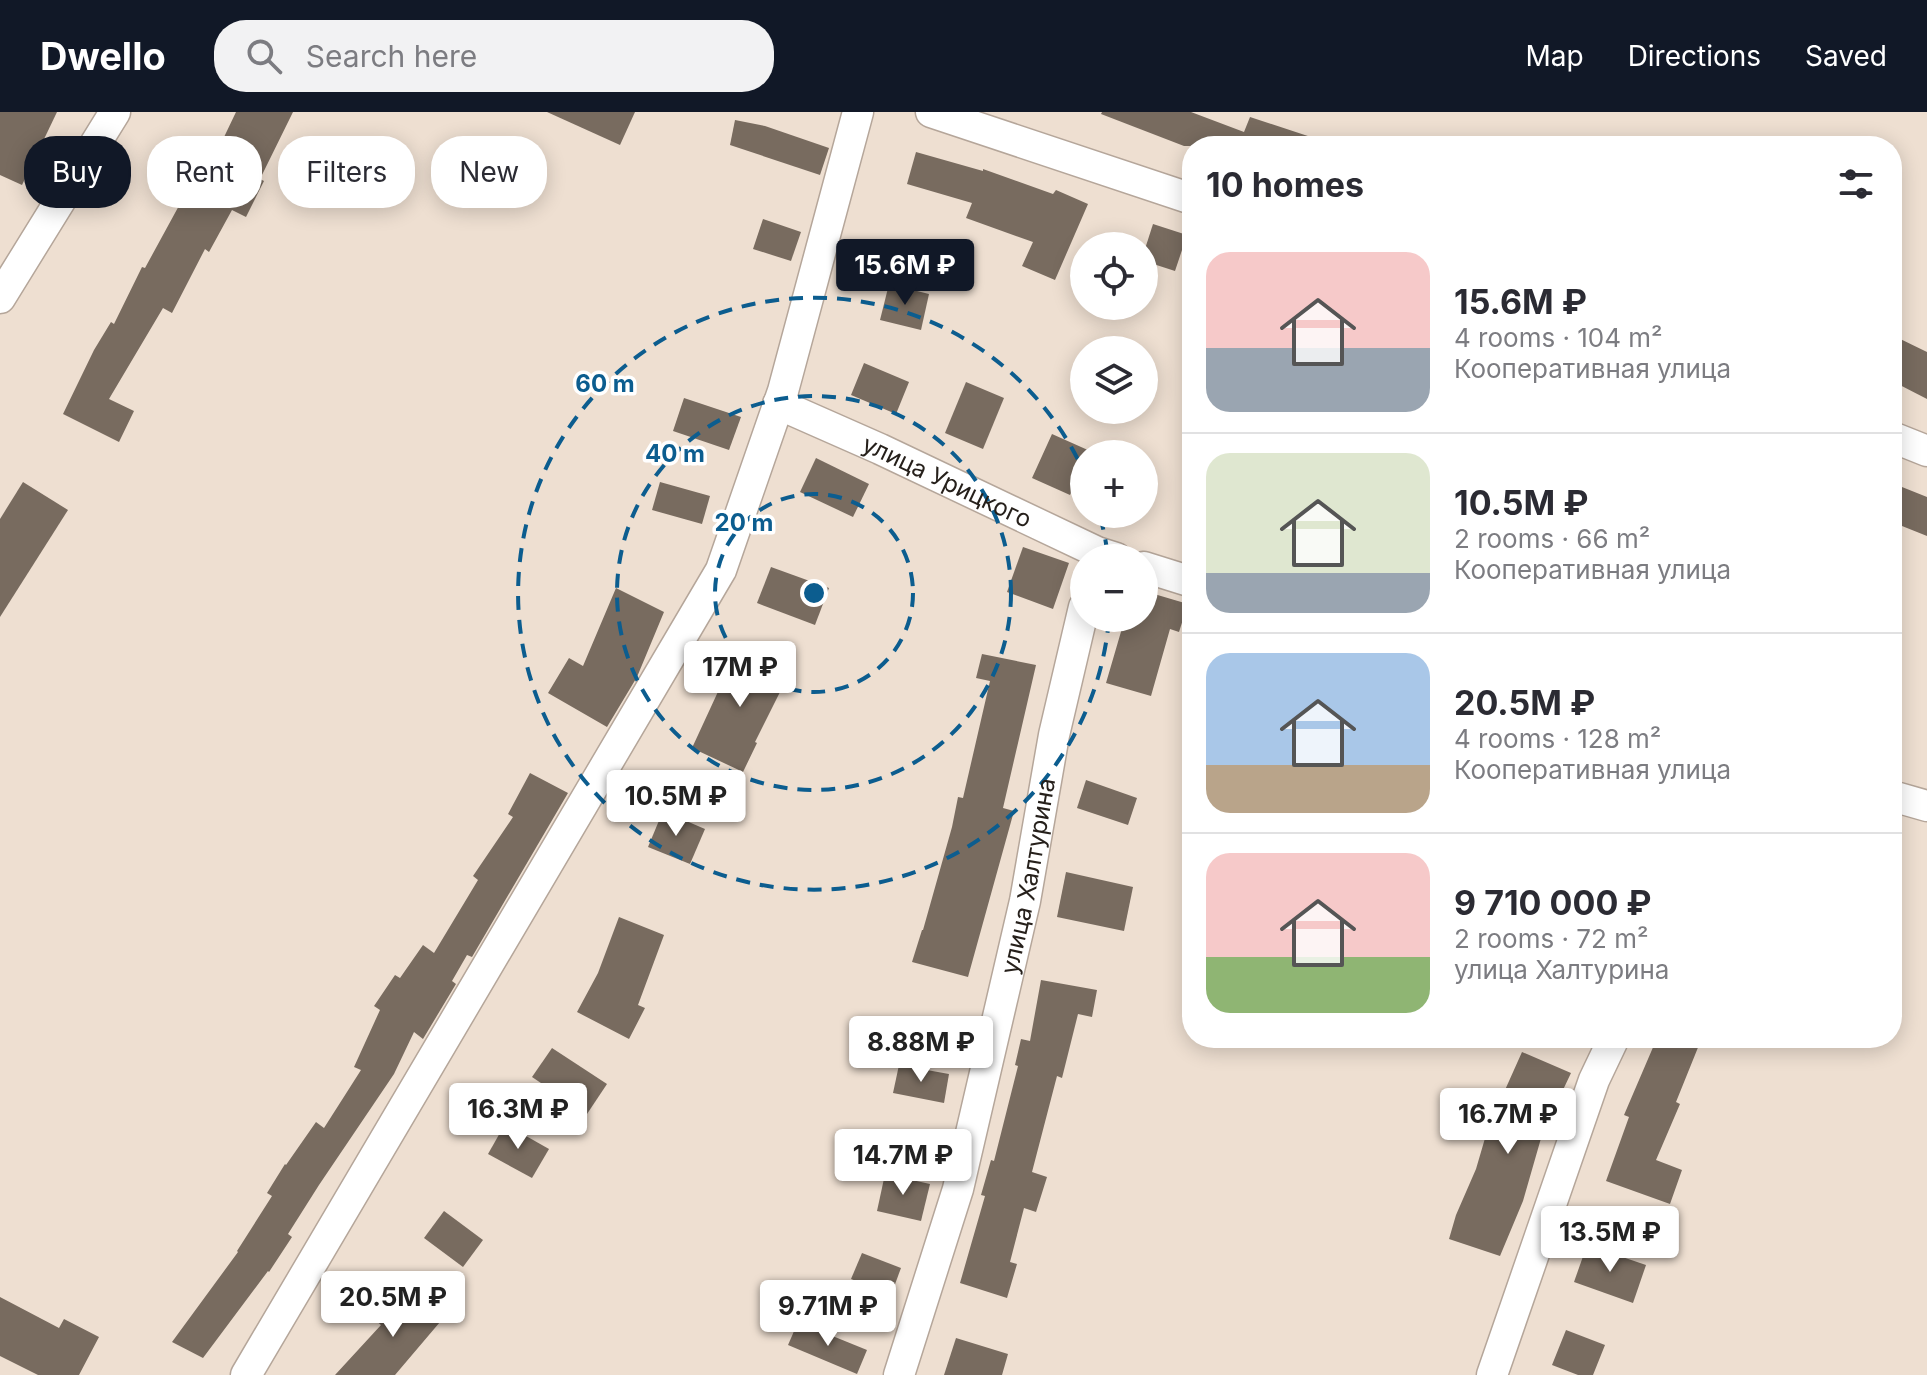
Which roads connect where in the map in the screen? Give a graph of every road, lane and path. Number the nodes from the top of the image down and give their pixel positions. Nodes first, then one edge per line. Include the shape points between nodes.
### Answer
1 (115, 112) edge
2 (858, 112) edge
3 (931, 112) edge
4 (1182, 196) edge
5 (0, 298) edge
6 (778, 404) junction
7 (1902, 441) edge
8 (1927, 451) edge
9 (1078, 544) edge
10 (1158, 571) edge
11 (1182, 579) edge
12 (1078, 632) edge
13 (1902, 799) edge
14 (1927, 806) edge
15 (1609, 1048) edge
16 (246, 1375) edge
17 (899, 1375) edge
18 (1492, 1375) edge

1 - 5 street
2 - 6 street
3 - 4 street
6 - 9 street, улица Урицкого
6 - 16 street via 721,570
7 - 8 street
10 - 11 street
12 - 17 street, улица Халтурина via 1025,901 958,1189
13 - 14 street
15 - 18 street

